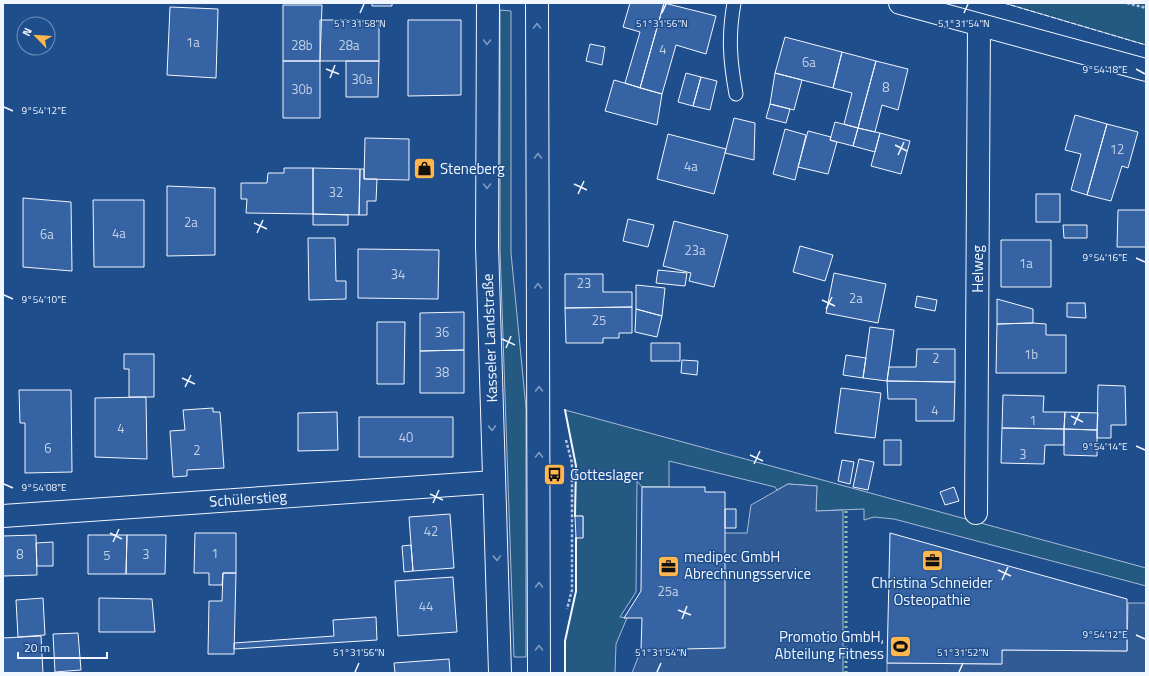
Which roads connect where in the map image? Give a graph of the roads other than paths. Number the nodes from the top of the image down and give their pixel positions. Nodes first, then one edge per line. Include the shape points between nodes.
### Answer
1 (488, 3) edge
2 (537, 3) edge
3 (734, 3) edge
4 (900, 3) edge
5 (979, 25) junction
6 (1146, 70) edge
7 (736, 94) dead end
8 (494, 482) junction
9 (976, 513) dead end
10 (3, 516) edge
11 (500, 673) edge
12 (539, 673) edge

1 -> 8 main road, Kasseler Landstraße via 487,245
12 -> 2 main road
3 - 7 lane via 730,27 730,58
4 - 5 main road
5 - 6 main road
5 - 9 main road, Helweg
8 - 10 main road, Schülerstieg
8 -> 11 main road, Kasseler Landstraße

